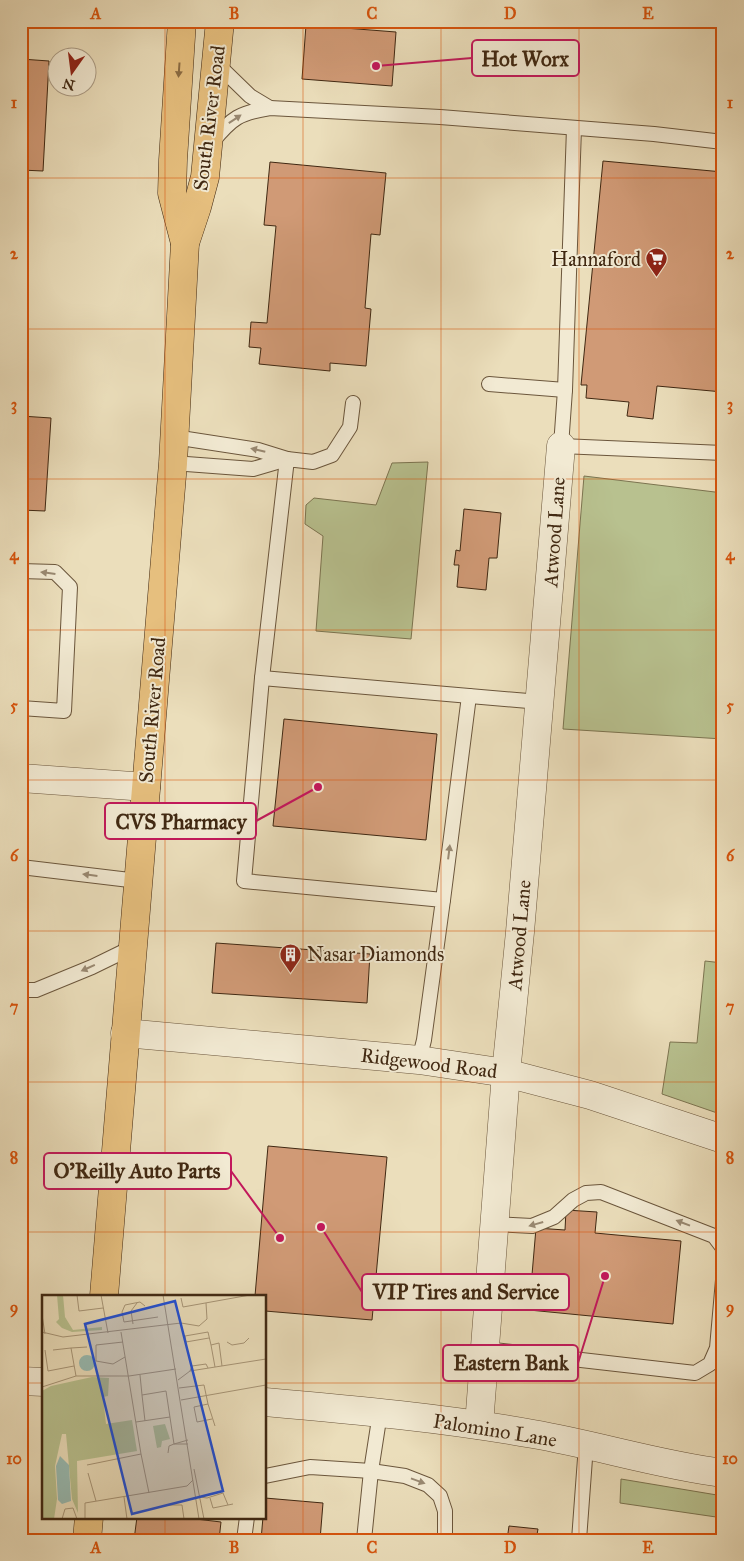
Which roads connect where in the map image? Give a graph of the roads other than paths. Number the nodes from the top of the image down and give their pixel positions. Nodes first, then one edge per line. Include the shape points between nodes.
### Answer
1 (182, 21) edge
2 (220, 21) edge
3 (216, 63) junction
4 (270, 108) junction
5 (574, 128) junction
6 (723, 142) edge
7 (209, 145) junction
8 (185, 243) junction
9 (489, 384) dead end
10 (565, 390) junction
11 (353, 403) dead end
12 (561, 446) junction
13 (174, 450) junction
14 (723, 453) edge
15 (287, 459) junction
16 (21, 571) edge
17 (262, 678) junction
18 (469, 696) junction
19 (540, 702) junction
20 (21, 708) edge
21 (21, 778) edge
22 (146, 787) junction
23 (21, 867) edge
24 (138, 881) junction
25 (443, 900) junction
26 (133, 947) junction
27 (22, 993) edge
28 (125, 1033) junction
29 (419, 1060) junction
30 (506, 1073) junction
31 (723, 1139) edge
32 (495, 1224) junction
33 (723, 1248) edge
34 (723, 1280) edge
35 (104, 1295) edge
36 (485, 1350) junction
37 (21, 1381) edge
38 (42, 1382) edge
39 (266, 1402) edge
40 (380, 1413) junction
41 (479, 1425) junction
42 (586, 1445) junction
43 (371, 1471) junction
44 (723, 1473) edge
45 (266, 1476) edge
46 (88, 1518) edge
47 (247, 1518) edge
48 (87, 1540) edge
49 (244, 1540) edge
50 (364, 1540) edge
51 (445, 1540) edge
52 (579, 1540) edge

1 -> 8 main road, South River Road via 172,193
2 - 3 main road, South River Road
3 - 4 lane via 250,96
3 - 7 main road, South River Road
4 - 5 lane
7 -> 4 lane via 238,116
5 - 6 lane
5 - 10 lane
7 - 8 main road, South River Road via 203,184
8 - 13 main road, South River Road
9 - 10 lane
10 - 12 lane
11 - 15 lane via 350,427 332,455 313,462
12 - 14 lane
12 - 19 street, Atwood Lane
15 -> 13 lane via 258,450
13 - 15 lane via 253,469
13 - 22 main road, South River Road
15 - 17 lane
20 -> 16 lane via 64,710 70,587 55,572
17 - 18 lane
17 - 25 lane via 244,881
18 - 19 lane
25 -> 18 lane
19 - 30 street, Atwood Lane
21 - 22 street
22 - 24 main road, South River Road
24 -> 23 lane
24 - 26 main road, South River Road
25 - 29 lane
26 -> 27 lane via 92,967
26 - 28 main road, South River Road
28 - 29 street, Ridgewood Road
28 - 35 main road, South River Road
29 - 30 street, Ridgewood Road
30 - 31 street, Ridgewood Road via 590,1095
30 - 32 street, Atwood Lane
33 -> 32 lane via 714,1236 601,1192 586,1193 554,1217 532,1226
32 - 36 street, Atwood Lane
34 - 36 lane via 717,1348 710,1364 695,1373
36 - 41 street, Atwood Lane
37 - 38 street
39 - 40 street, Palomino Lane
40 - 41 street, Palomino Lane
40 - 43 lane
41 - 42 street, Palomino Lane
42 - 44 street, Palomino Lane
42 - 52 lane
43 - 45 lane via 310,1467
43 - 50 lane
43 -> 51 lane via 405,1476 428,1484 440,1496 446,1511
46 - 48 main road
47 - 49 lane

